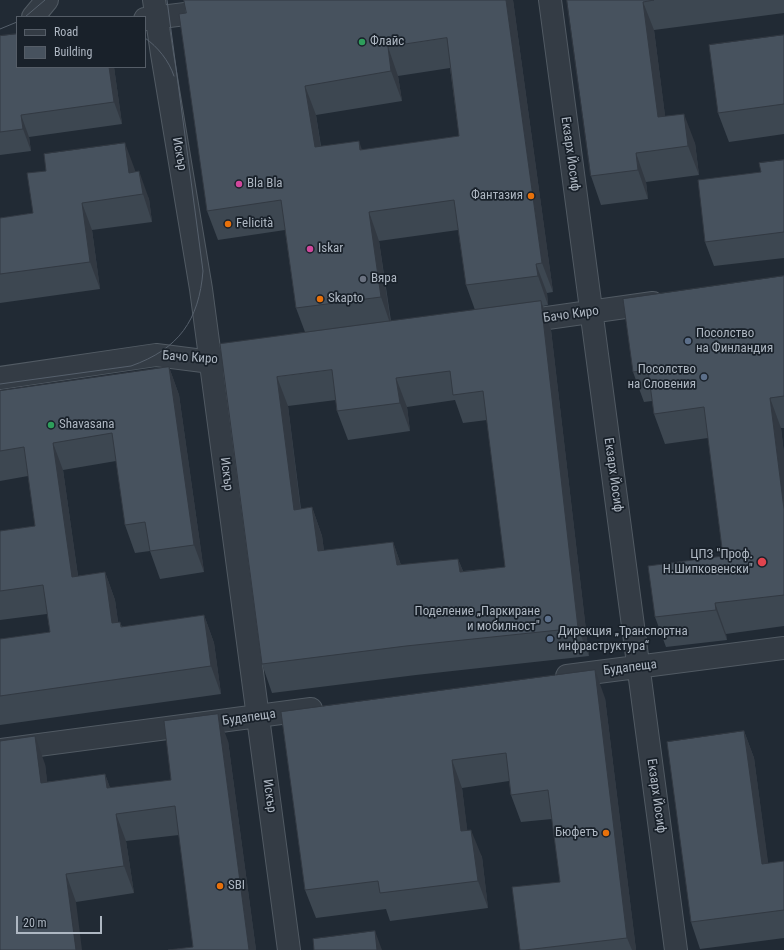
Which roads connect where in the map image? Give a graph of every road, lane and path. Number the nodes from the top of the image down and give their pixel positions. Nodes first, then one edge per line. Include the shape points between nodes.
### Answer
1 (47, 0) edge
2 (550, 0) edge
3 (225, 9) edge
4 (152, 12) edge
5 (34, 16) edge
6 (676, 300) edge
7 (592, 312) junction
8 (496, 325) edge
9 (243, 358) edge
10 (212, 362) junction
11 (0, 378) edge
12 (784, 648) edge
13 (638, 667) junction
14 (546, 679) edge
15 (328, 707) edge
16 (258, 716) junction
17 (0, 750) edge
18 (290, 950) edge
19 (676, 950) edge

1 - 5 street
2 - 7 street, Екзарх Йосиф
3 - 4 street
4 - 10 street, Искър via 162,54
6 - 7 street, Бачо Киро
7 - 8 street, Бачо Киро
7 - 13 street, Екзарх Йосиф
9 - 10 street, Бачо Киро
10 - 11 street, Бачо Киро via 156,355
10 - 16 street, Искър
12 - 13 street, Будапеща
13 - 14 street, Будапеща
13 - 19 street, Екзарх Йосиф
15 - 16 street, Будапеща
16 - 17 street, Будапеща
16 - 18 street, Искър

